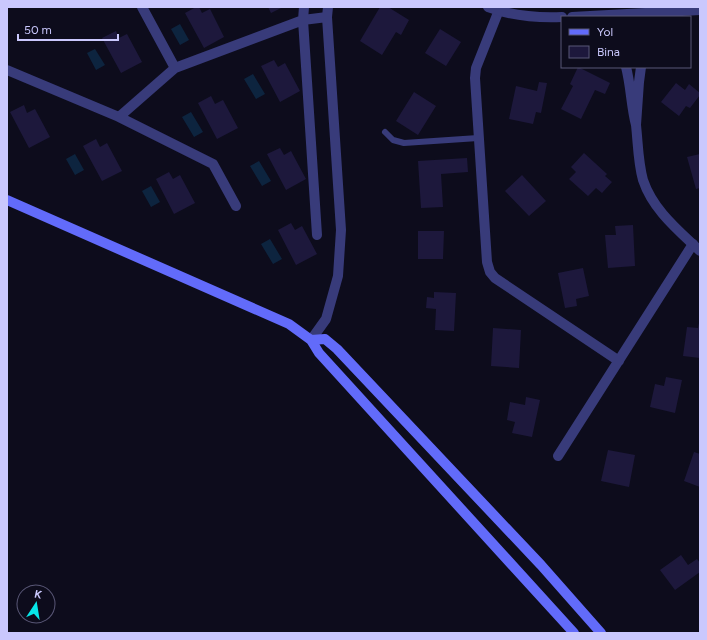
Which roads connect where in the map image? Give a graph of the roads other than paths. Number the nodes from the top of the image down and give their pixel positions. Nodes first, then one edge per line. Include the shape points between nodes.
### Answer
1 (142, 7) edge
2 (304, 7) edge
3 (488, 7) edge
4 (499, 10) junction
5 (698, 10) edge
6 (328, 12) edge
7 (623, 16) edge
8 (684, 16) edge
9 (561, 17) edge
10 (303, 20) junction
11 (176, 68) junction
12 (626, 68) edge
13 (641, 68) edge
14 (7, 70) edge
15 (119, 117) junction
16 (636, 125) junction
17 (385, 132) dead end
18 (478, 138) junction
19 (7, 200) edge
20 (236, 206) dead end
21 (317, 235) dead end
22 (697, 248) edge
23 (311, 340) junction
24 (619, 361) junction
25 (558, 456) dead end
26 (574, 633) edge
27 (602, 633) edge

1 - 11 street
2 - 10 street
3 - 4 street
4 - 9 street via 518,15
4 - 18 street via 476,68
5 - 7 street
5 - 8 street
6 - 10 street
6 - 23 street via 341,230 338,276 326,319
10 - 11 street
10 - 21 street
11 - 15 street
12 - 16 street
13 - 16 street
14 - 15 street
15 - 20 street via 213,164
16 - 22 street via 643,179 650,195 661,212
17 - 18 lane via 393,140 404,143
18 - 24 street via 487,262 490,272 495,278
19 - 23 main road via 289,324
22 - 24 street
23 - 26 main road via 319,354
23 - 27 main road via 325,339 337,349
24 - 25 street

